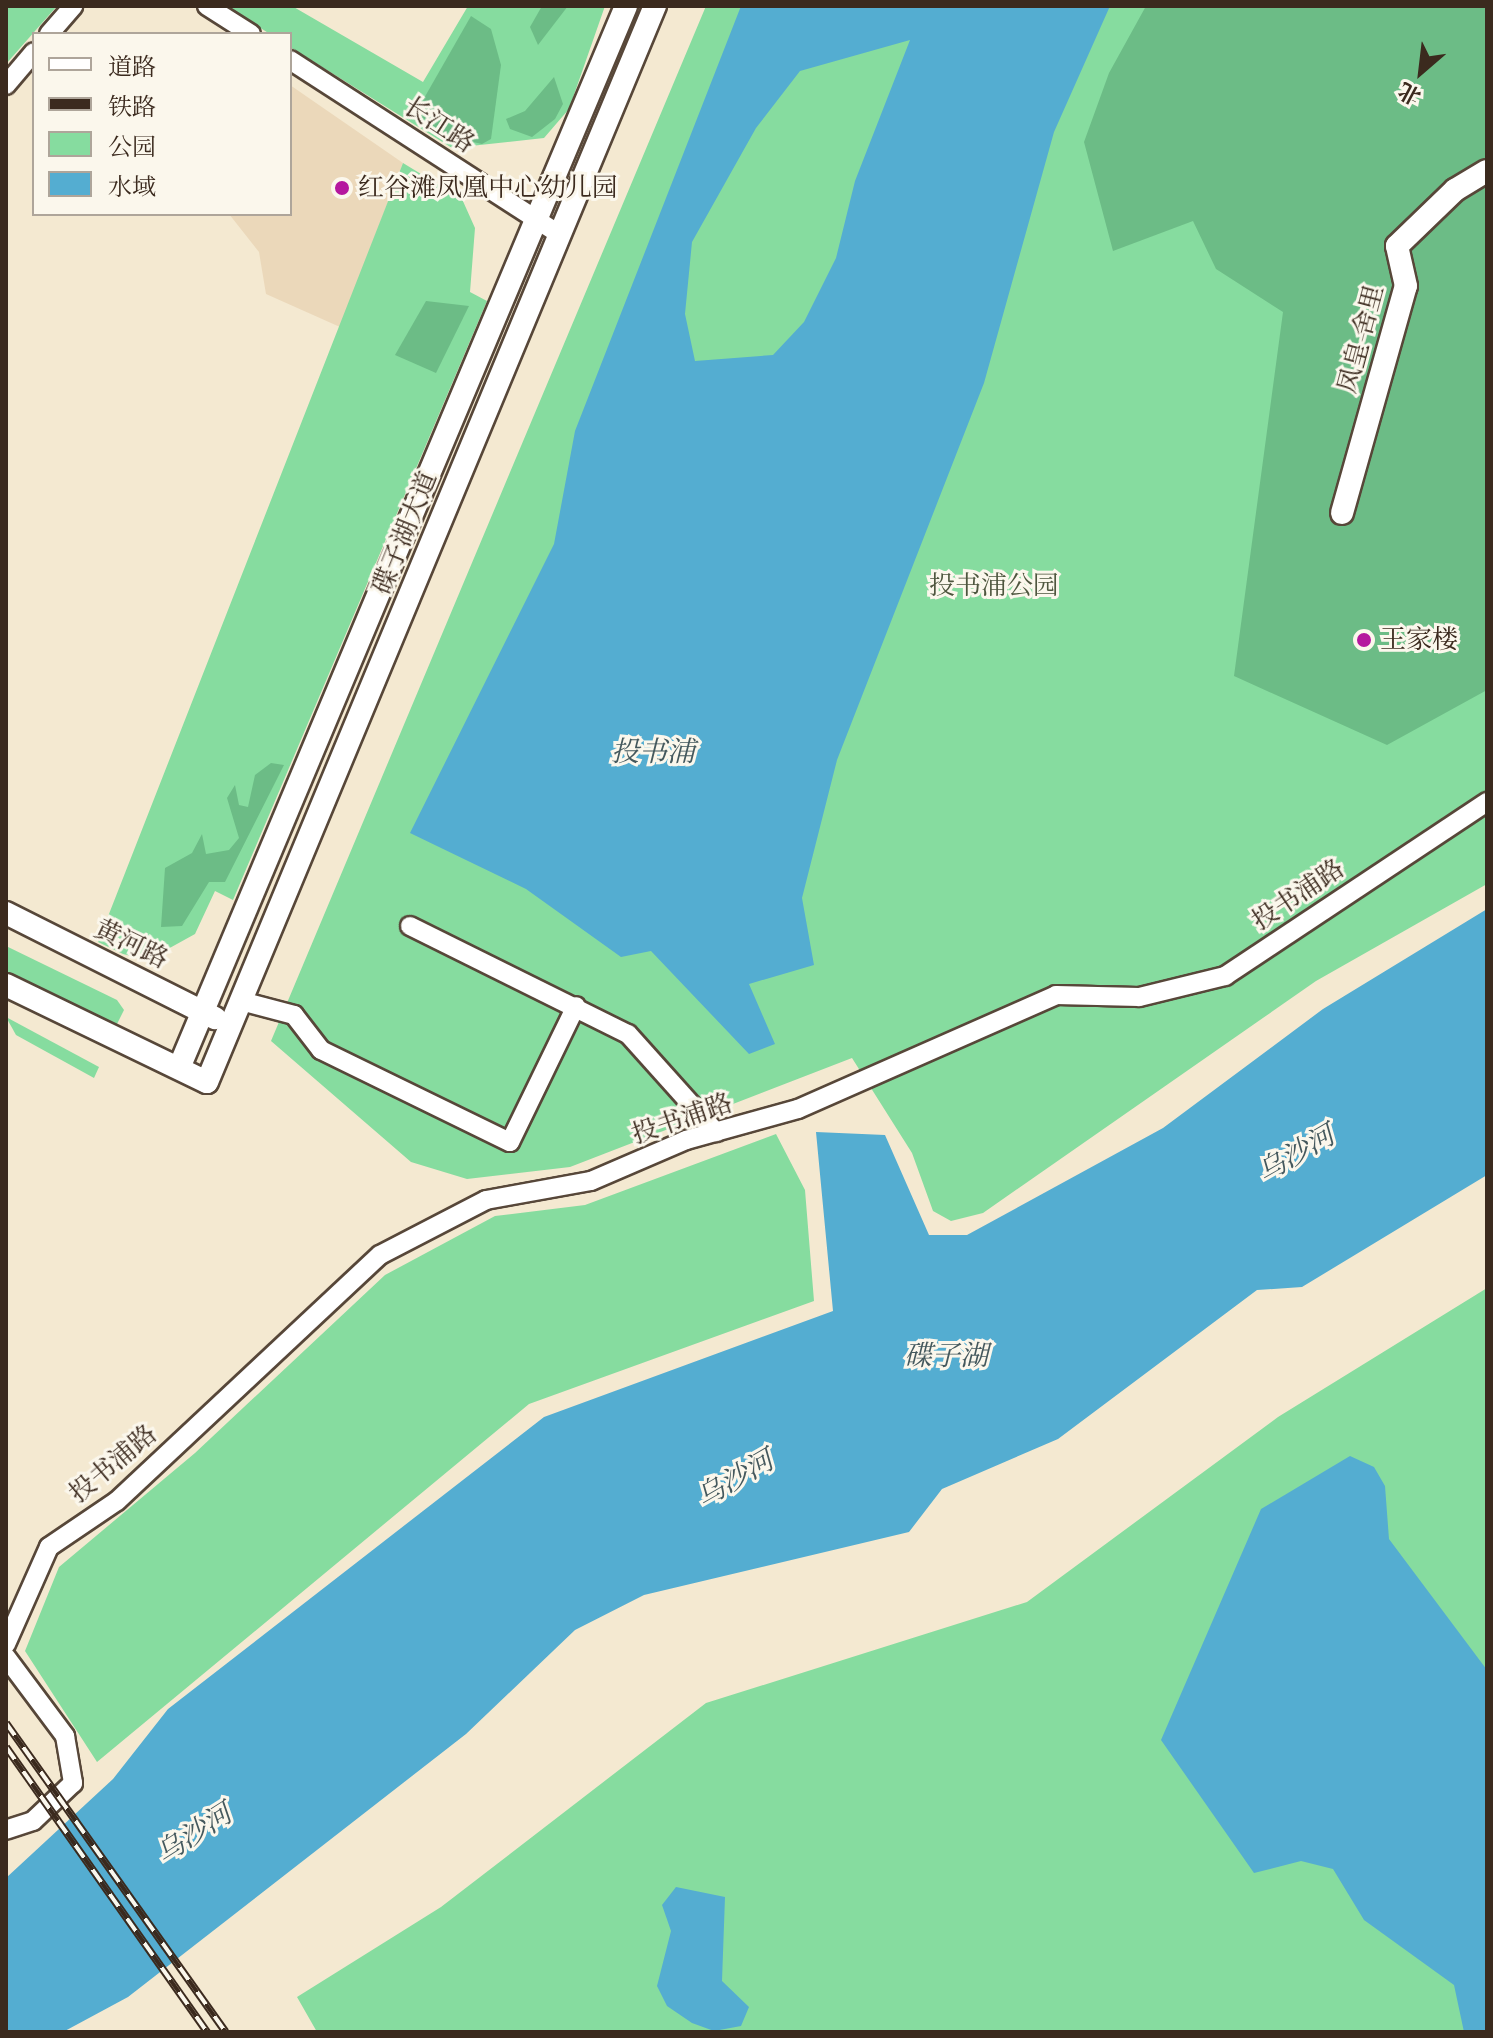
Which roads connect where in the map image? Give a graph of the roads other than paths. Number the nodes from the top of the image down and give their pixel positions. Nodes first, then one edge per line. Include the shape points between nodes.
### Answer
1 (73, 6) edge
2 (207, 6) edge
3 (626, 6) edge
4 (655, 6) edge
5 (51, 32) edge
6 (248, 32) edge
7 (32, 54) edge
8 (292, 61) edge
9 (6, 85) edge
10 (1487, 171) edge
11 (538, 221) junction
12 (559, 234) junction
13 (1342, 513) dead end
14 (1487, 802) edge
15 (6, 913) edge
16 (410, 926) dead end
17 (6, 985) edge
18 (241, 1001) junction
19 (576, 1006) junction
20 (204, 1012) junction
21 (231, 1025) junction
22 (179, 1068) junction
23 (716, 1132) junction
24 (6, 1644) edge
25 (6, 1657) edge
26 (6, 1830) edge

1 - 5 street
2 - 6 street
3 - 11 main road, 碟子湖大道
4 - 12 main road, 碟子湖大道
7 - 9 street
8 - 11 street, 长江路
10 - 13 main road, 凤皇-舍里 via 1455,190 1397,246 1406,286
11 - 12 street, 长江路
11 - 20 main road, 碟子湖大道
12 - 18 main road, 碟子湖大道
14 - 23 street, 投书浦路 via 1225,976 1139,997 1056,995 798,1109
15 - 20 main road, 黄河路
16 - 19 street
17 - 22 main road
18 - 19 street via 294,1015 321,1050 510,1142
18 - 21 main road, 碟子湖大道
19 - 23 street via 628,1034
20 - 21 main road, 黄河路
20 - 22 main road, 碟子湖大道
21 - 22 main road, 碟子湖大道 via 207,1082
23 - 24 street, 投书浦路 via 591,1181 486,1200 380,1255 117,1501 49,1547
25 - 26 street via 65,1736 73,1766 67,1793 33,1821

